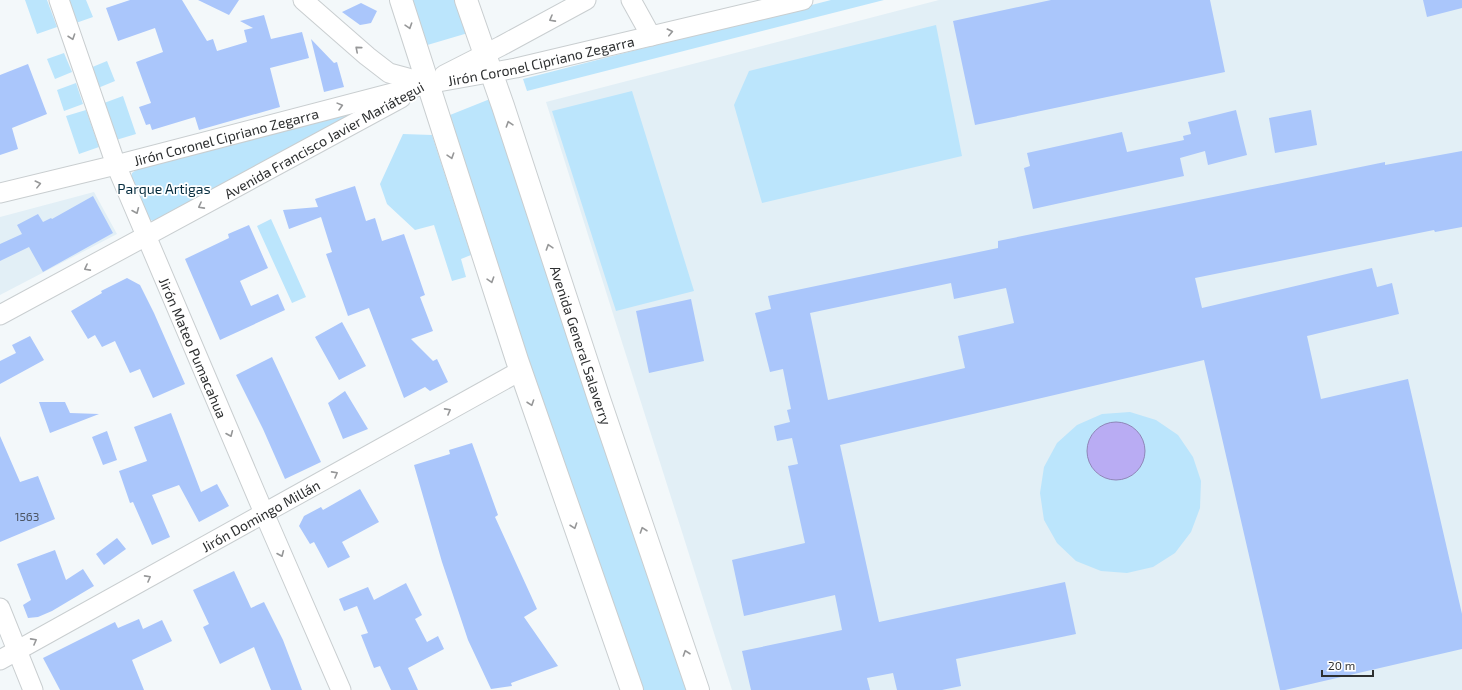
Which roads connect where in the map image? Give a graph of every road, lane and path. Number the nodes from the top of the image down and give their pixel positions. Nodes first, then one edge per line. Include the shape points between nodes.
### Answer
1 (59, 0) edge
2 (303, 0) edge
3 (401, 0) edge
4 (466, 0) edge
5 (586, 0) edge
6 (631, 0) edge
7 (803, 0) edge
8 (651, 36) junction
9 (488, 64) junction
10 (427, 84) junction
11 (116, 165) junction
12 (0, 193) edge
13 (146, 236) junction
14 (0, 315) edge
15 (520, 371) junction
16 (264, 513) junction
17 (0, 608) edge
18 (17, 651) junction
19 (0, 660) edge
20 (33, 690) edge
21 (341, 690) edge
22 (632, 690) edge
23 (698, 690) edge

1 -> 11 street, Jirón Mateo Pumacahua
10 -> 2 street via 389,73
3 -> 10 main road
4 - 9 main road, Avenida General Salaverry
5 -> 9 street, Avenida Francisco Javier Mariátegui
6 - 8 street
8 -> 7 street, Jirón Coronel Cipriano Zegarra
8 - 9 street, Jirón Coronel Cipriano Zegarra via 516,68
9 - 10 street, Avenida Francisco Javier Mariátegui
23 -> 9 main road, Avenida General Salaverry
11 -> 10 street, Jirón Coronel Cipriano Zegarra
10 -> 13 street, Avenida Francisco Javier Mariátegui
10 -> 15 main road
12 -> 11 street, Jirón Coronel Cipriano Zegarra
11 -> 13 street, Jirón Mateo Pumacahua
13 -> 14 street, Avenida Francisco Javier Mariátegui
13 -> 16 street, Jirón Mateo Pumacahua
16 -> 15 street, Jirón Domingo Millán
15 -> 22 main road
18 -> 16 street, Jirón Domingo Millán
16 -> 21 street, Jirón Mateo Pumacahua
17 - 18 street
18 - 19 street, Jirón Domingo Millán
18 - 20 street

